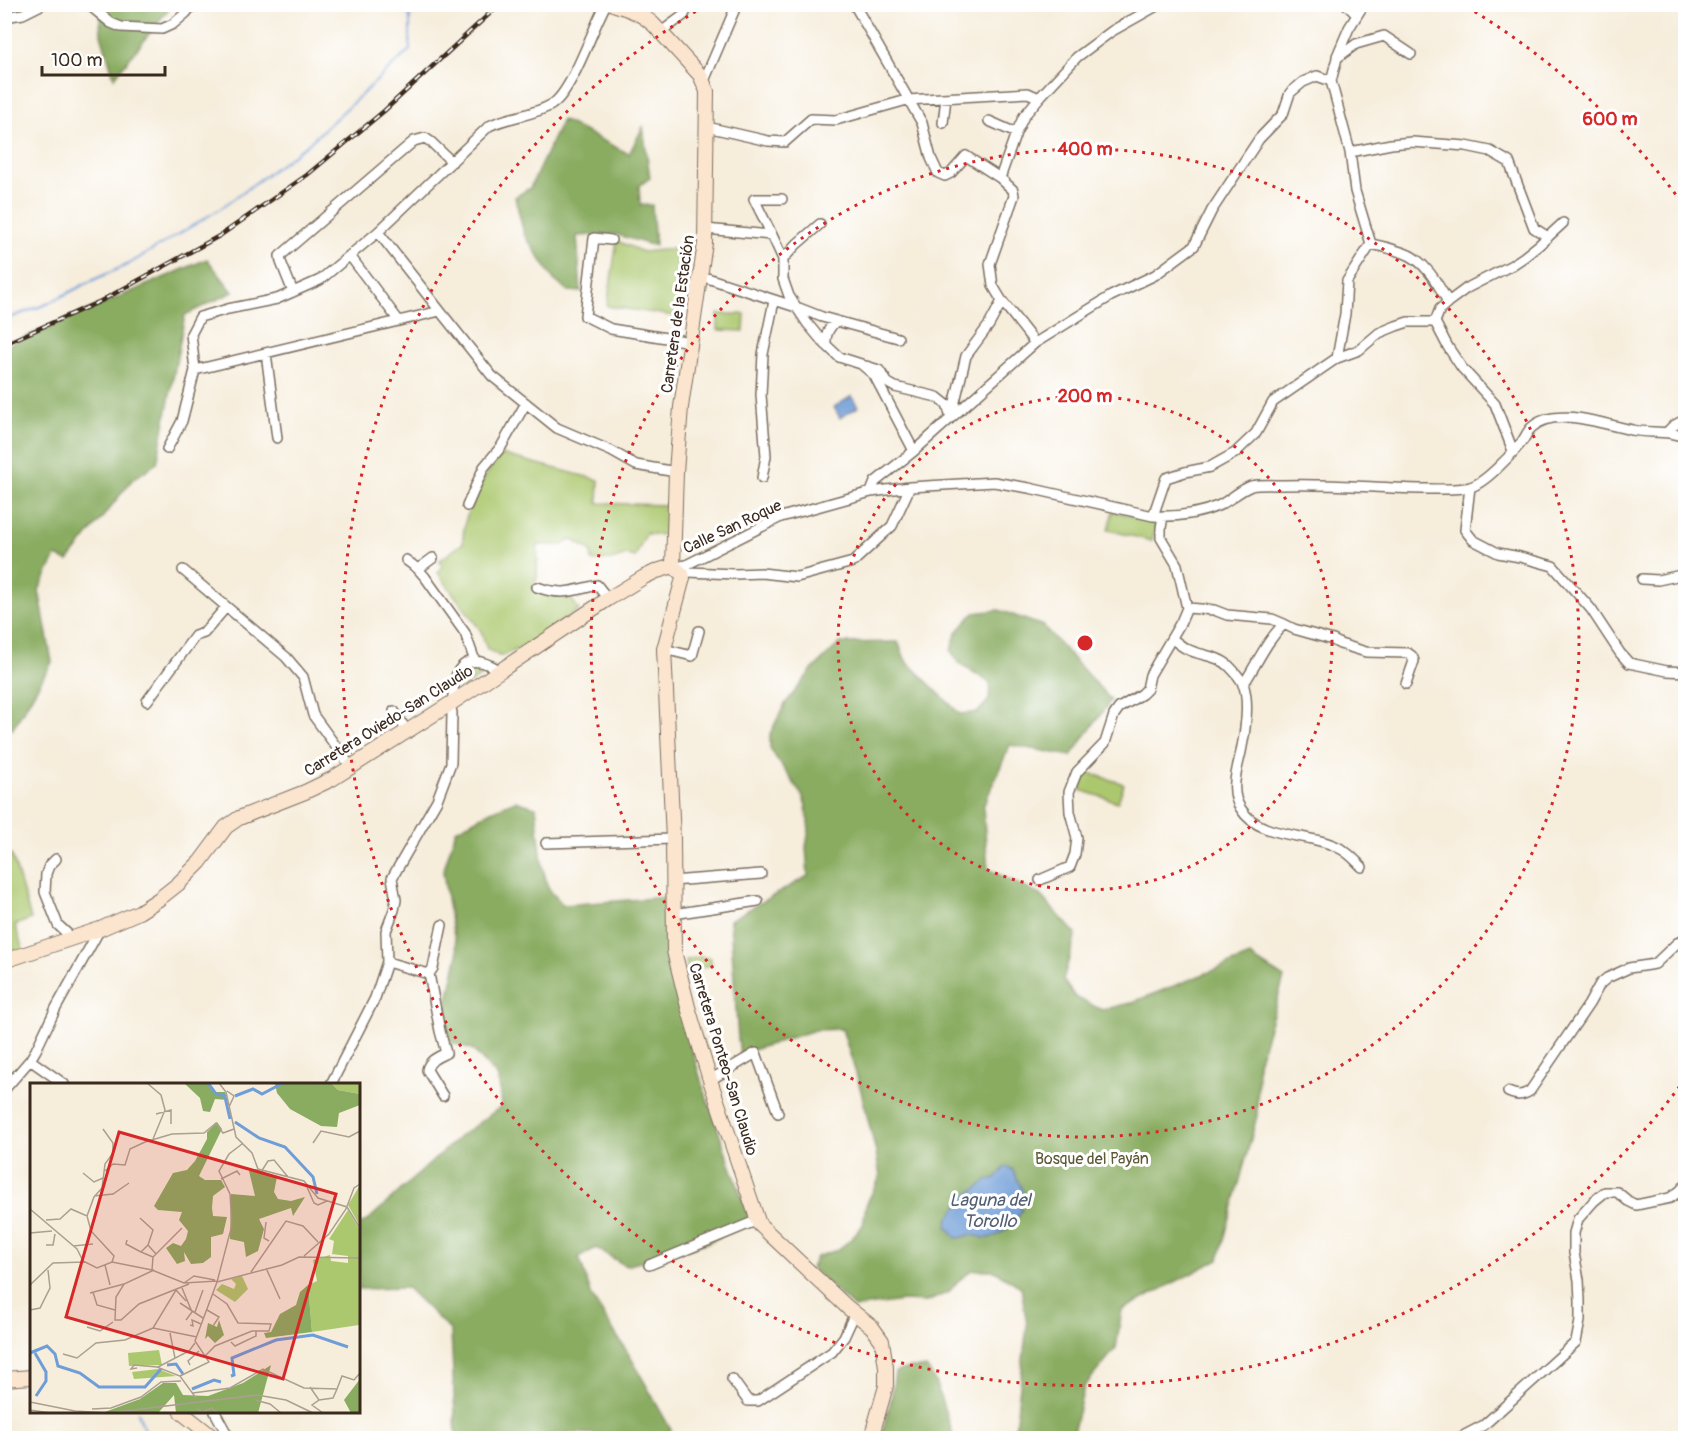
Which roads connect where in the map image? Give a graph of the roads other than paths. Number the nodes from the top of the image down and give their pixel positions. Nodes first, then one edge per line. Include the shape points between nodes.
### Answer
1 (43, 4) edge
2 (88, 4) edge
3 (193, 4) edge
4 (606, 4) edge
5 (613, 4) edge
6 (688, 4) edge
7 (737, 4) edge
8 (854, 4) edge
9 (1160, 4) edge
10 (1346, 4) edge
11 (1364, 4) edge
12 (1357, 15) junction
13 (4, 18) edge
14 (661, 32) junction
15 (1411, 54) dead end
16 (1336, 58) junction
17 (704, 81) junction
18 (1331, 81) junction
19 (946, 98) junction
20 (1039, 98) junction
21 (907, 100) junction
22 (989, 121) dead end
23 (943, 123) dead end
24 (707, 128) junction
25 (1016, 133) junction
26 (1350, 152) junction
27 (452, 162) junction
28 (1000, 178) junction
29 (782, 199) dead end
30 (1563, 223) dead end
31 (820, 224) dead end
32 (705, 229) junction
33 (378, 232) junction
34 (772, 235) junction
35 (1548, 237) junction
36 (611, 240) dead end
37 (1371, 243) junction
38 (350, 256) junction
39 (783, 259) junction
40 (701, 276) junction
41 (293, 292) junction
42 (774, 301) junction
43 (1002, 301) junction
44 (1448, 302) junction
45 (799, 308) junction
46 (440, 310) junction
47 (822, 318) junction
48 (399, 321) junction
49 (836, 321) junction
50 (1435, 322) junction
51 (812, 328) junction
52 (898, 338) dead end
53 (691, 342) junction
54 (1035, 344) junction
55 (826, 345) junction
56 (266, 353) junction
57 (1336, 358) junction
58 (861, 364) junction
59 (195, 370) junction
60 (526, 403) junction
61 (951, 418) junction
62 (1686, 419) edge
63 (1667, 432) junction
64 (277, 438) dead end
65 (1686, 438) edge
66 (167, 448) dead end
67 (914, 451) junction
68 (1513, 452) junction
69 (676, 472) junction
70 (762, 478) dead end
71 (910, 487) junction
72 (1470, 487) junction
73 (871, 492) junction
74 (466, 506) dead end
75 (1153, 516) junction
76 (1163, 516) junction
77 (433, 558) dead end
78 (406, 560) dead end
79 (674, 567) junction
80 (418, 569) junction
81 (183, 570) dead end
82 (1686, 574) edge
83 (1642, 579) dead end
84 (537, 587) dead end
85 (608, 599) junction
86 (226, 607) junction
87 (1187, 608) junction
88 (1284, 624) junction
89 (699, 631) dead end
90 (1172, 639) junction
91 (664, 649) junction
92 (475, 661) junction
93 (499, 670) junction
94 (1686, 672) edge
95 (1406, 684) dead end
96 (1243, 685) junction
97 (147, 701) dead end
98 (452, 703) junction
99 (394, 711) dead end
100 (407, 731) junction
101 (351, 767) junction
102 (673, 839) junction
103 (546, 843) dead end
104 (57, 859) dead end
105 (1362, 867) dead end
106 (761, 874) dead end
107 (1040, 880) dead end
108 (672, 881) junction
109 (758, 901) dead end
110 (673, 914) junction
111 (442, 925) dead end
112 (100, 928) junction
113 (72, 938) junction
114 (1686, 939) edge
115 (4, 961) edge
116 (387, 962) junction
117 (429, 974) junction
118 (30, 1060) junction
119 (710, 1080) junction
120 (63, 1083) edge
121 (332, 1083) edge
122 (4, 1090) edge
123 (1508, 1092) dead end
124 (443, 1096) dead end
125 (778, 1113) dead end
126 (1686, 1184) edge
127 (758, 1220) junction
128 (649, 1265) dead end
129 (855, 1313) junction
130 (30, 1377) edge
131 (4, 1379) edge
132 (732, 1379) dead end
133 (182, 1413) edge
134 (216, 1413) edge
135 (214, 1438) edge
136 (229, 1438) edge
137 (871, 1438) edge
138 (1459, 1438) edge

1 - 13 street
2 - 3 street via 121,27 162,29
4 - 27 street via 558,100 546,108 489,126
5 - 14 street via 641,15
6 - 14 street via 684,15
7 - 17 street
8 - 21 street
9 - 20 street via 1112,31 1077,57
10 - 12 street
11 - 12 street
12 - 16 street
14 - 17 street
15 - 16 street via 1384,36 1356,44
16 - 18 street
17 - 24 street, Carretera de la Estación
18 - 26 street
18 - 54 street via 1317,76 1290,93 1283,114 1259,139 1212,210 1194,246 1155,275 1111,296
19 - 20 street via 1028,93
19 - 21 street
19 - 23 street
20 - 25 street
21 - 24 street via 836,120 811,119 785,142
21 - 28 street via 922,123 938,173 951,173 966,156
22 - 25 street
24 - 32 street, Carretera de la Estación
25 - 28 street
26 - 35 street via 1412,142 1490,151 1509,162 1534,228
26 - 37 street via 1355,191
27 - 33 street
27 - 41 street via 425,138 414,141 280,256
28 - 43 street via 1014,196 990,264 993,286
29 - 34 street via 754,199
30 - 35 street
31 - 39 street
32 - 34 street
32 - 40 street, Carretera de la Estación
33 - 38 street
33 - 46 street
34 - 39 street
35 - 44 street via 1512,265
36 - 53 street via 594,238 585,316 611,329
37 - 44 street via 1406,253 1423,265
37 - 57 street via 1347,281
38 - 41 street via 320,280
38 - 48 street
39 - 45 street via 783,279
40 - 42 street
40 - 53 street, Carretera de la Estación
41 - 59 street via 200,317 191,334
42 - 45 street
42 - 70 street via 763,354 760,396 766,456
43 - 54 street
43 - 61 street via 966,356
44 - 50 street
45 - 47 street
45 - 51 street
46 - 48 street
46 - 60 street via 492,376
47 - 49 street
47 - 51 street
47 - 55 street via 820,328
48 - 56 street
49 - 52 street
49 - 55 street via 825,335
50 - 57 street via 1396,326 1379,333 1359,351
50 - 68 street via 1462,368 1495,404
51 - 55 street
53 - 69 street, Carretera de la Estación
54 - 61 street
55 - 58 street via 839,357
56 - 59 street
56 - 64 street
57 - 75 street via 1273,402 1256,433 1235,453 1210,467 1166,478
58 - 61 street via 879,370 895,387 937,397 947,405
58 - 67 street via 874,375
59 - 66 street via 182,421
60 - 69 street via 557,428 636,465
60 - 74 street via 501,447 484,467
61 - 67 street
62 - 63 street
63 - 65 street
63 - 68 street via 1635,431 1568,417 1549,418 1531,428
67 - 73 street via 875,482
68 - 72 street
69 - 79 street, Carretera de la Estación
71 - 73 street, Calle San Roque
71 - 75 street, Calle San Roque via 994,482
71 - 79 street via 892,525 854,562 797,577 688,572
72 - 76 street, Calle San Roque via 1385,488 1315,483 1251,486 1220,505
72 - 94 street via 1465,530 1473,540 1498,554 1553,566 1591,609 1629,663
73 - 79 street, Calle San Roque via 781,517 686,565
75 - 76 street, Calle San Roque
76 - 87 street via 1161,538 1177,564
77 - 80 street
78 - 80 street
79 - 85 street, Carretera Oviedo-San Claudio via 644,577
79 - 91 street, Carretera Ponteo-San Claudio via 683,578
80 - 92 street via 465,633
81 - 86 street
82 - 83 street
84 - 85 street via 563,594 597,585
85 - 93 street, Carretera Oviedo-San Claudio
86 - 97 street via 204,633 195,636
86 - 101 street via 286,657 303,677 313,716
87 - 88 street
87 - 90 street
88 - 95 street via 1366,652 1408,653 1414,661
88 - 96 street
89 - 91 street via 692,656
90 - 96 street via 1188,650 1223,660
90 - 107 street via 1150,675 1147,689 1119,708 1105,743 1077,772 1069,792 1077,838 1070,867
91 - 102 street, Carretera Ponteo-San Claudio
92 - 93 street
92 - 98 street via 456,673
93 - 98 street, Carretera Oviedo-San Claudio
96 - 105 street via 1245,730 1234,783 1241,810 1267,828 1340,848
98 - 100 street, Carretera Oviedo-San Claudio
98 - 116 street via 451,763 437,800 392,878 396,900 386,931
99 - 100 street
100 - 101 street, Carretera Oviedo-San Claudio
101 - 112 street, Carretera Oviedo-San Claudio via 305,792 239,818 226,827 200,862 159,899
102 - 103 street
102 - 108 street, Carretera Ponteo-San Claudio
104 - 113 street via 46,874 45,892 58,925
106 - 108 street
108 - 110 street, Carretera Ponteo-San Claudio
109 - 110 street
110 - 119 street, Carretera Ponteo-San Claudio via 674,951
111 - 117 street
112 - 113 street, Carretera Oviedo-San Claudio
112 - 118 street
113 - 115 street, Carretera Oviedo-San Claudio
114 - 123 street via 1655,964 1629,968 1606,978 1530,1091 1524,1095
116 - 117 street
116 - 121 street via 375,998
117 - 124 street via 446,1053 432,1060 427,1070
118 - 120 street
118 - 122 street
119 - 125 street via 756,1053
119 - 127 street, Carretera Ponteo-San Claudio
126 - 138 street via 1670,1198 1636,1204 1617,1192 1605,1192 1594,1201 1578,1219 1574,1233 1580,1300 1576,1342 1484,1425
127 - 128 street
127 - 129 street, Carretera Ponteo-San Claudio
129 - 132 street via 832,1352 758,1401 748,1401
129 - 137 street, Carretera Ponteo-San Claudio via 882,1341 886,1367 886,1386
130 - 131 street
133 - 135 street
134 - 136 street

